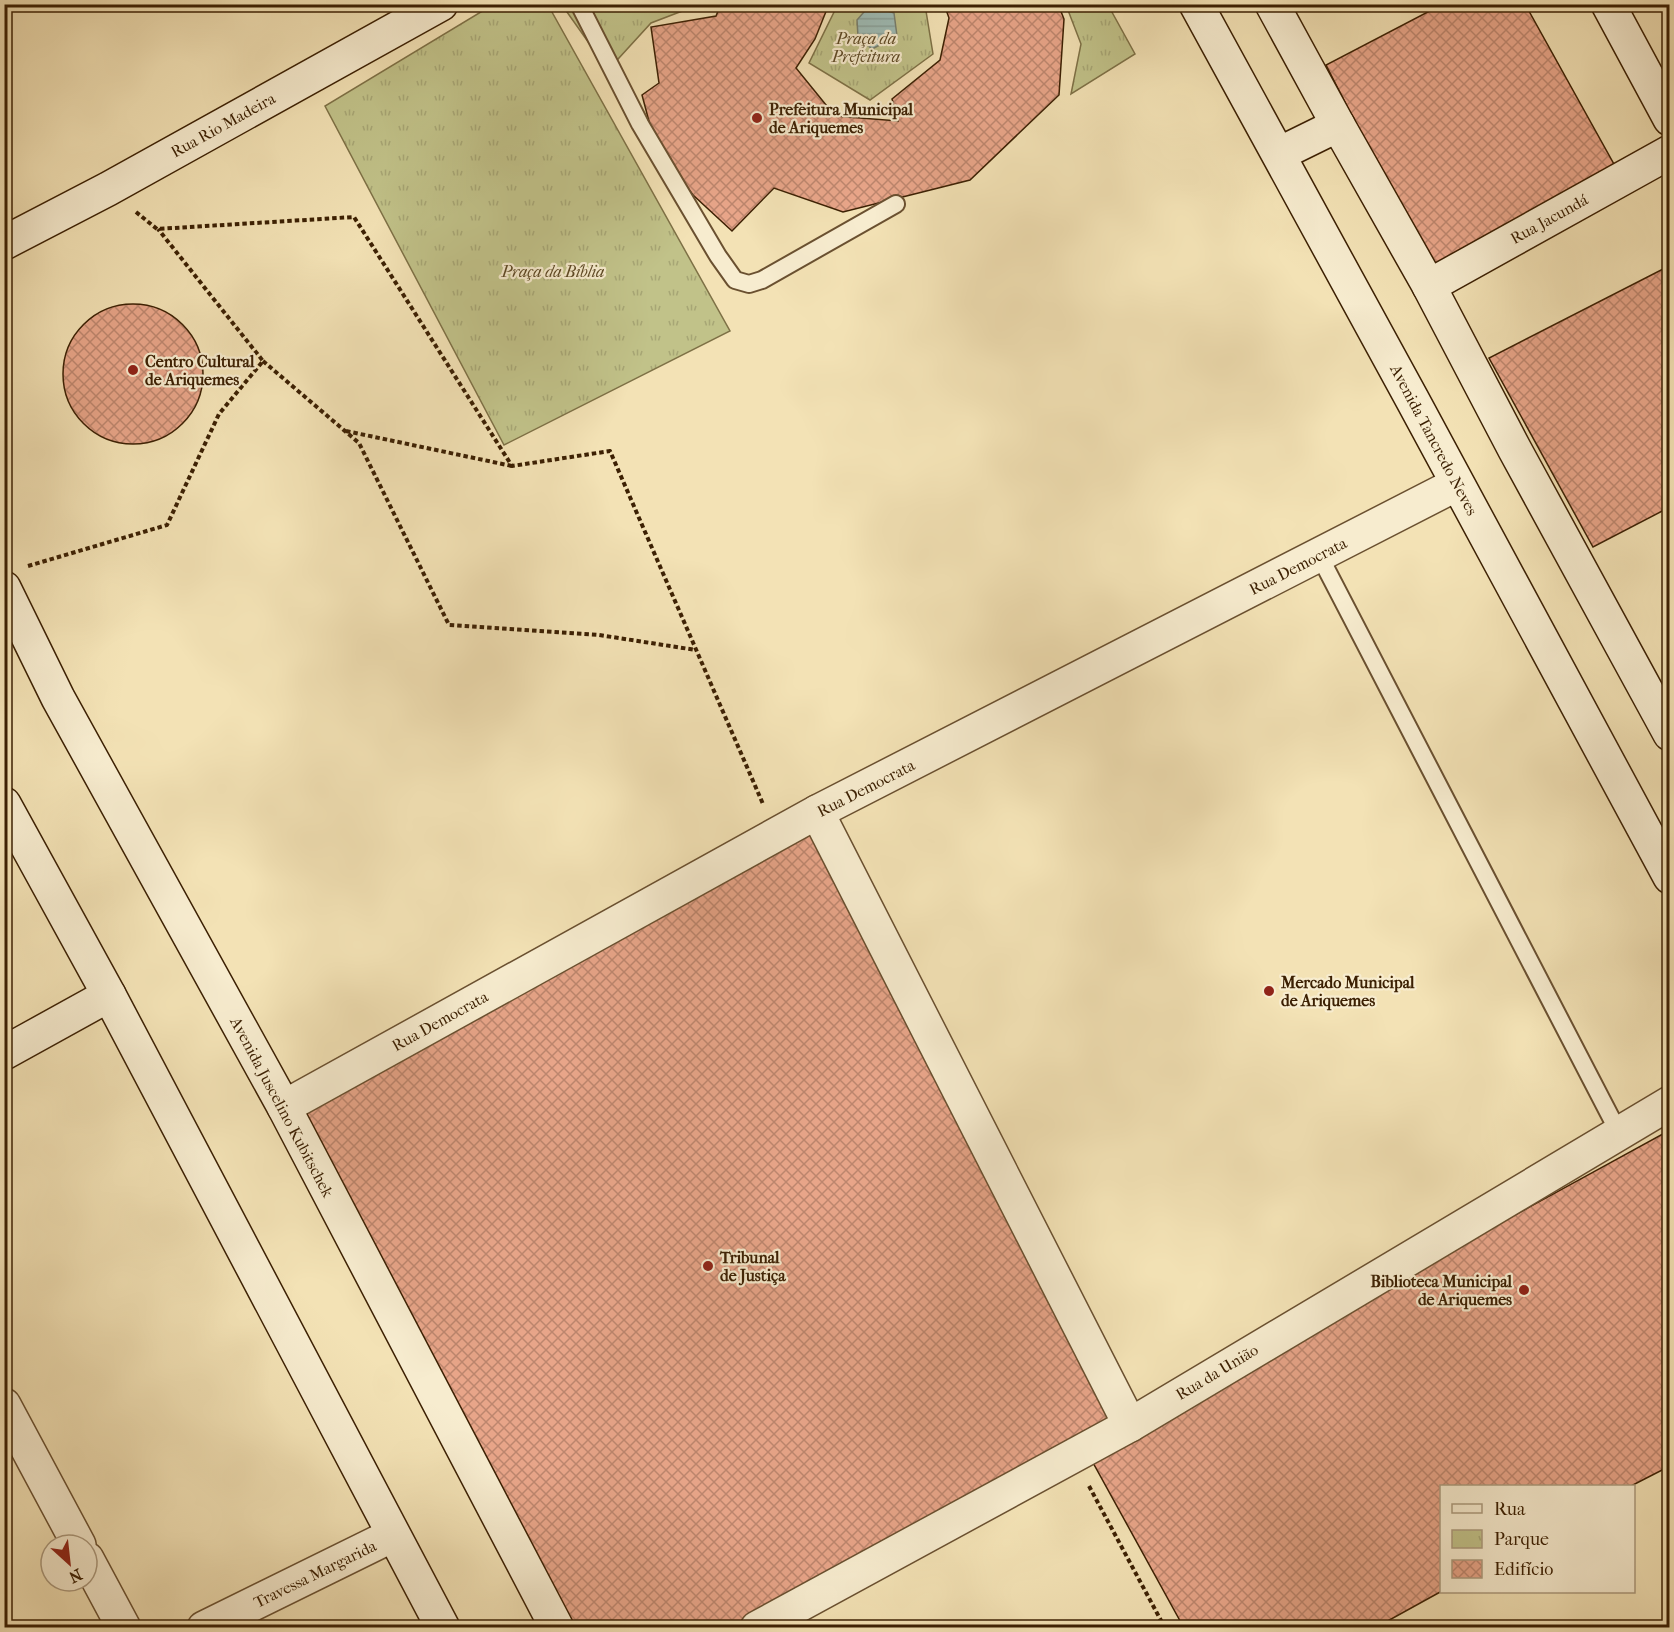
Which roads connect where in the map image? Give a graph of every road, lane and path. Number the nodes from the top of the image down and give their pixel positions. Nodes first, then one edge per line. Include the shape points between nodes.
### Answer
1 (441, 4) edge
2 (579, 4) edge
3 (1196, 4) edge
4 (1272, 4) edge
5 (1608, 4) edge
6 (1670, 119) edge
7 (1338, 125) junction
8 (1670, 152) edge
9 (1279, 154) junction
10 (108, 189) junction
11 (896, 204) dead end
12 (157, 229) junction
13 (4, 243) edge
14 (1429, 286) junction
15 (263, 361) junction
16 (345, 430) junction
17 (512, 466) junction
18 (1457, 484) junction
19 (1319, 555) junction
20 (13, 596) edge
21 (696, 650) junction
22 (1670, 734) edge
23 (4, 804) edge
24 (817, 813) junction
25 (776, 836) junction
26 (1670, 877) edge
27 (109, 995) junction
28 (4, 1053) edge
29 (1670, 1103) edge
30 (284, 1107) junction
31 (1619, 1133) junction
32 (4, 1406) edge
33 (1130, 1425) junction
34 (1073, 1456) junction
35 (73, 1533) edge
36 (393, 1535) junction
37 (99, 1581) edge
38 (124, 1628) edge
39 (204, 1628) edge
40 (443, 1628) edge
41 (557, 1628) edge
42 (757, 1628) edge
43 (1165, 1628) edge

1 - 10 street, Rua Rio Madeira
2 - 11 lane via 640,123 735,280 749,284 762,280
3 - 9 street, Avenida Tancredo Neves
4 - 7 street
5 - 6 street
7 - 9 street
7 - 14 street
8 - 14 street, Rua Jacundá
9 - 18 street, Avenida Tancredo Neves
10 - 12 path
10 - 13 street, Rua Rio Madeira
12 - 15 path
12 - 17 path via 354,218
14 - 22 street
15 - 16 path
15 - 20 path via 219,414 167,525
16 - 17 path
16 - 21 path via 359,443 449,625 599,635
17 - 21 path via 610,450
18 - 19 street, Rua Democrata
18 - 26 street, Avenida Tancredo Neves
19 - 24 street, Rua Democrata
19 - 31 lane
20 - 30 street, Avenida Juscelino Kubitschek via 58,698
21 - 25 path
23 - 27 street
24 - 25 street, Rua Democrata
24 - 33 street
25 - 30 street, Rua Democrata
27 - 28 street
27 - 36 street
29 - 31 street, Rua da União
30 - 41 street, Avenida Juscelino Kubitschek
31 - 33 street, Rua da União
32 - 35 street
33 - 34 street, Rua da União
34 - 42 street, Rua da União
34 - 43 path
36 - 39 street, Travessa Margarida
36 - 40 street
37 - 38 street

